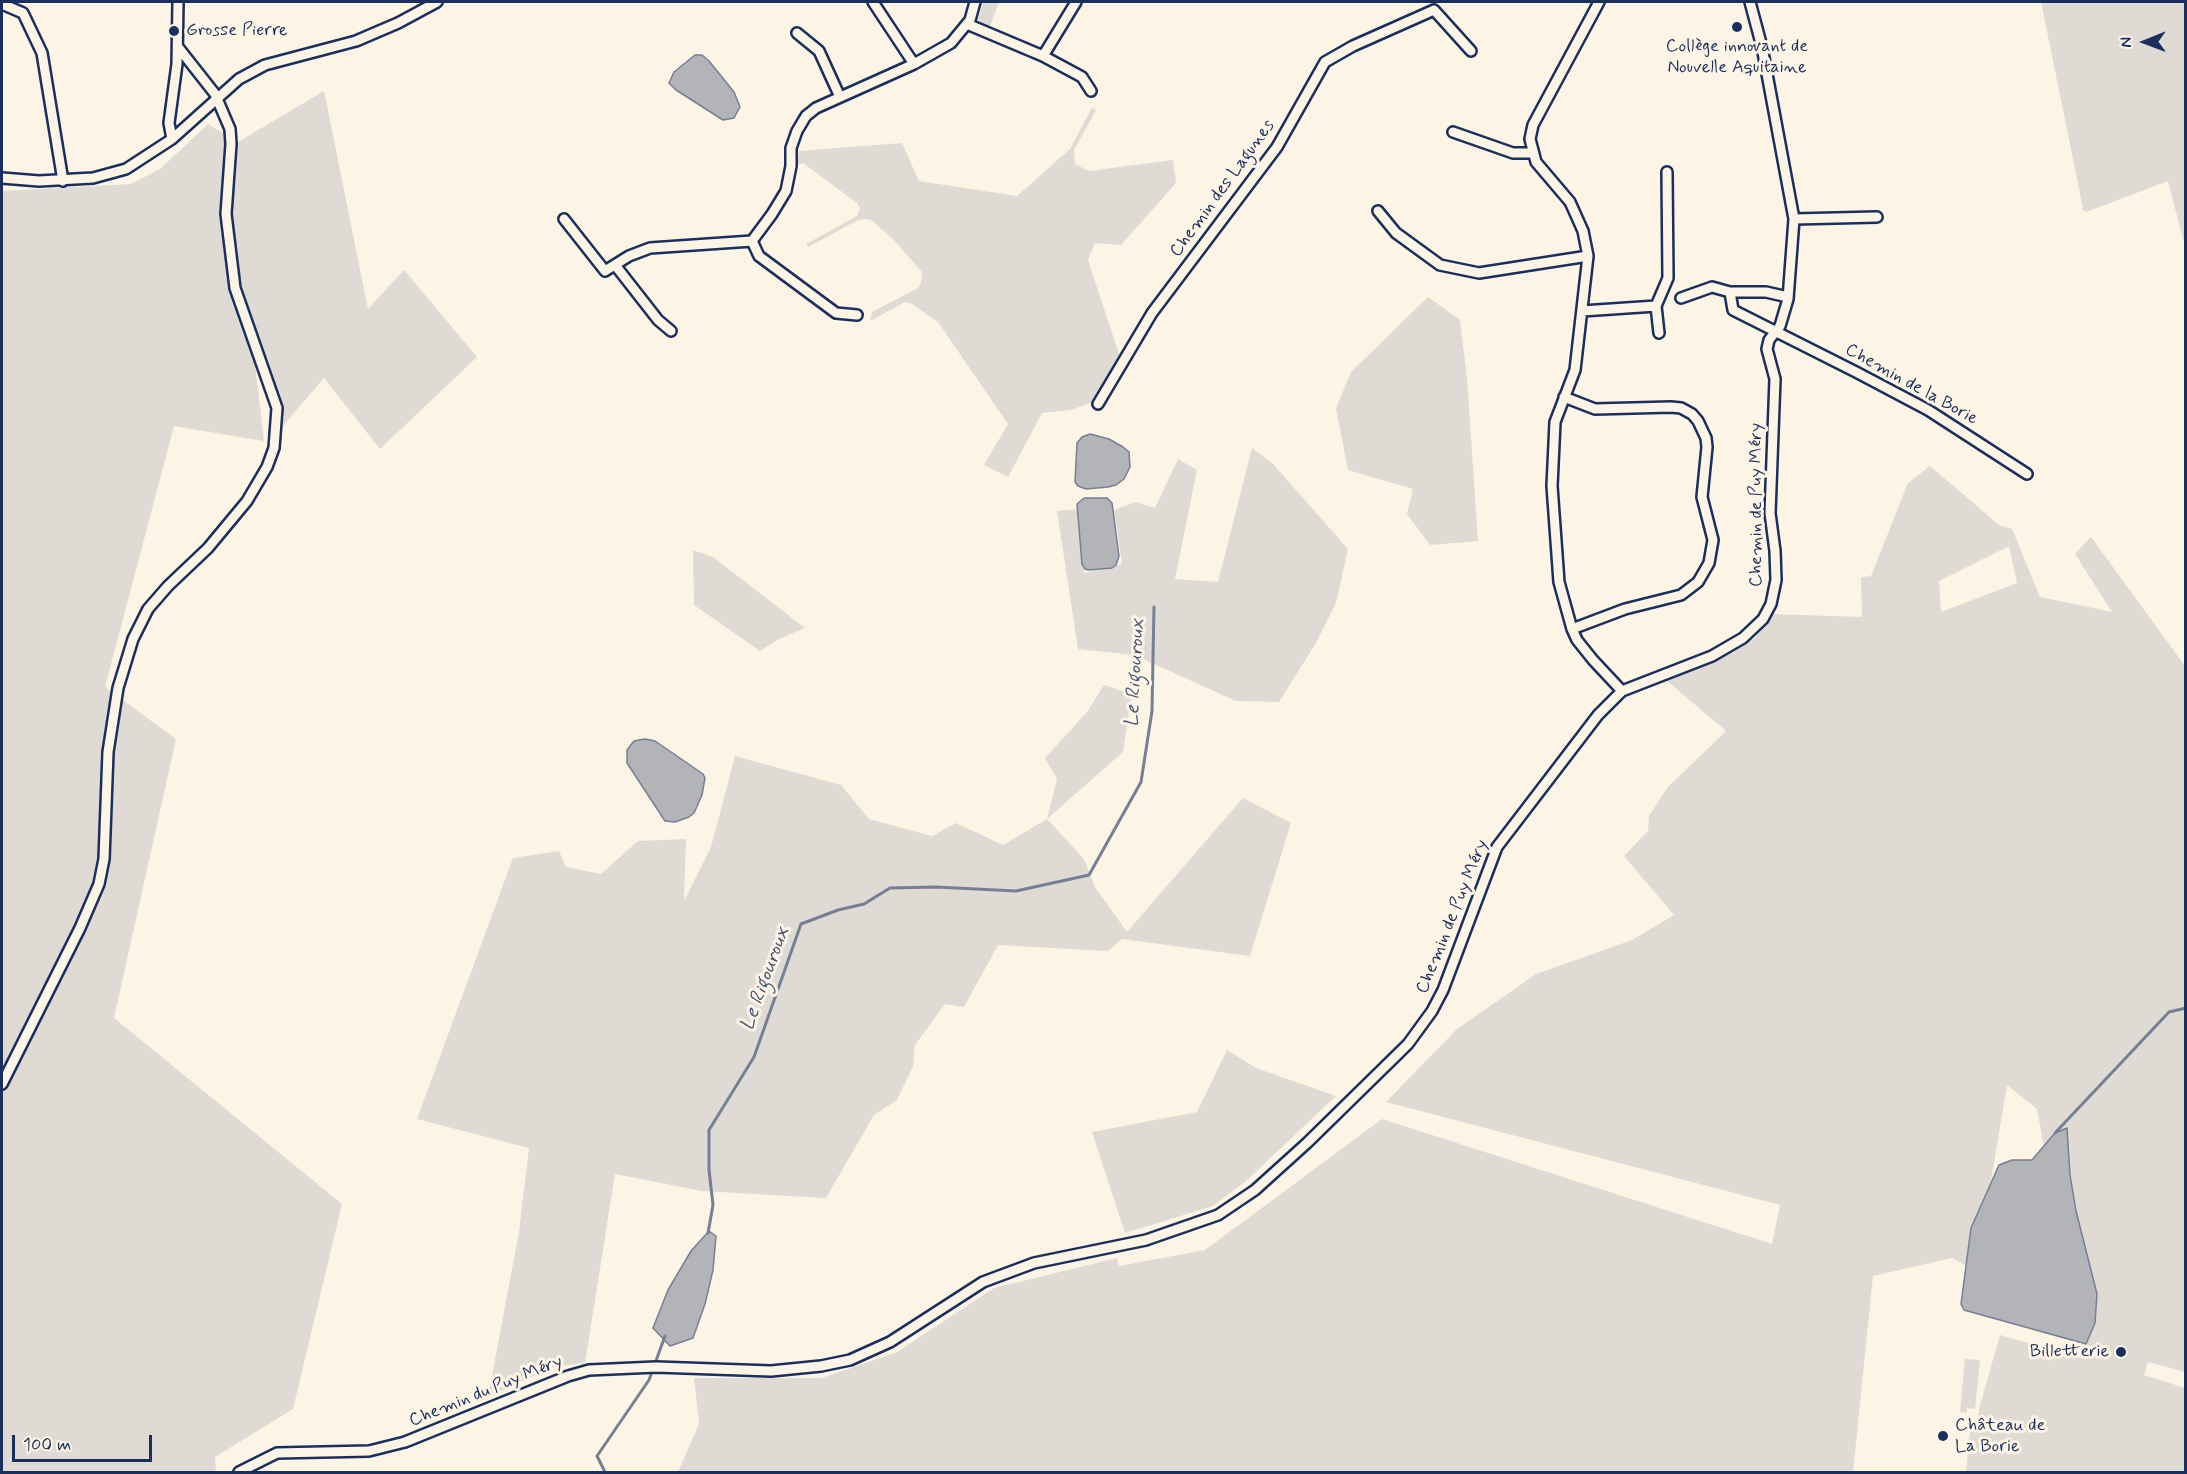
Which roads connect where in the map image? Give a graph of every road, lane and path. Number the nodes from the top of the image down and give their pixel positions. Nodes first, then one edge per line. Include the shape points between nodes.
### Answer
1 (178, 2) edge
2 (437, 2) edge
3 (873, 2) edge
4 (975, 2) edge
5 (1076, 2) edge
6 (1599, 2) edge
7 (1750, 2) edge
8 (2, 4) edge
9 (1437, 6) edge
10 (968, 24) junction
11 (797, 33) dead end
12 (178, 47) junction
13 (1472, 51) dead end
14 (1043, 56) junction
15 (914, 64) junction
16 (1091, 91) dead end
17 (840, 97) junction
18 (217, 98) junction
19 (1453, 132) dead end
20 (172, 139) junction
21 (1533, 153) junction
22 (1667, 171) dead end
23 (2, 178) edge
24 (63, 180) junction
25 (1377, 211) dead end
26 (1877, 217) dead end
27 (564, 219) dead end
28 (1794, 219) junction
29 (752, 241) junction
30 (1588, 256) junction
31 (615, 265) junction
32 (1730, 292) junction
33 (1788, 297) junction
34 (1682, 298) dead end
35 (1656, 306) junction
36 (1582, 311) junction
37 (857, 315) dead end
38 (671, 331) dead end
39 (1776, 331) junction
40 (1659, 333) dead end
41 (1564, 397) junction
42 (1098, 404) dead end
43 (2027, 474) dead end
44 (1572, 629) junction
45 (1622, 691) junction
46 (2, 1084) edge
47 (821, 1366) joint
48 (239, 1473) edge

1 - 12 street
2 - 18 street via 356,41 265,65 239,79
3 - 15 street
4 - 10 street
5 - 14 street
6 - 21 street via 1533,125
7 - 28 street, Chemin de Puy Méry
8 - 24 street via 23,14 42,53
9 - 13 street
9 - 42 street, Chemin des Lagunes via 1325,62 1277,147 1152,313
10 - 14 street
10 - 15 street via 951,43
11 - 17 street via 819,51
12 - 18 street
12 - 20 street via 169,123
14 - 16 street via 1082,77
15 - 17 street
17 - 29 street via 806,116 791,148 786,191
18 - 20 street
18 - 46 street via 230,129 226,214 235,288 277,408 274,448 247,501 208,548 148,609 133,639 118,688 108,752 104,859 99,884
19 - 21 street via 1513,153
20 - 24 street via 126,169 93,178
21 - 30 street via 1536,162 1570,202
22 - 35 street via 1668,279
23 - 24 street
25 - 30 street via 1396,233 1440,265 1479,273
26 - 28 street
27 - 31 street via 605,271
28 - 33 street, Chemin de Puy Méry
29 - 31 street via 650,248
29 - 37 street via 759,256 836,313
30 - 36 street
31 - 38 street
32 - 33 street via 1766,292
32 - 34 street via 1712,287
32 - 39 street, Chemin de la Borie via 1733,310
33 - 39 street, Chemin de Puy Méry
35 - 36 street
35 - 40 street
36 - 41 street via 1575,370
39 - 43 street, Chemin de la Borie via 1928,410
39 - 45 street, Chemin de Puy Méry via 1767,349 1775,379 1770,513 1776,580 1772,604 1743,638 1712,656
41 - 44 street via 1555,422 1552,486 1559,582
41 - 44 street via 1595,409 1671,407 1692,414 1706,438 1702,497 1713,540 1710,563 1698,582 1681,595 1625,609
44 - 45 street via 1588,655
45 - 47 street, Chemin de Puy Méry via 1598,715 1497,847 1443,990 1408,1044 1255,1191 1218,1215 1146,1240 1034,1263 983,1282 890,1342 850,1360
47 - 48 street, Chemin du Puy Méry via 771,1371 652,1367 589,1370 405,1442 369,1450 277,1453

